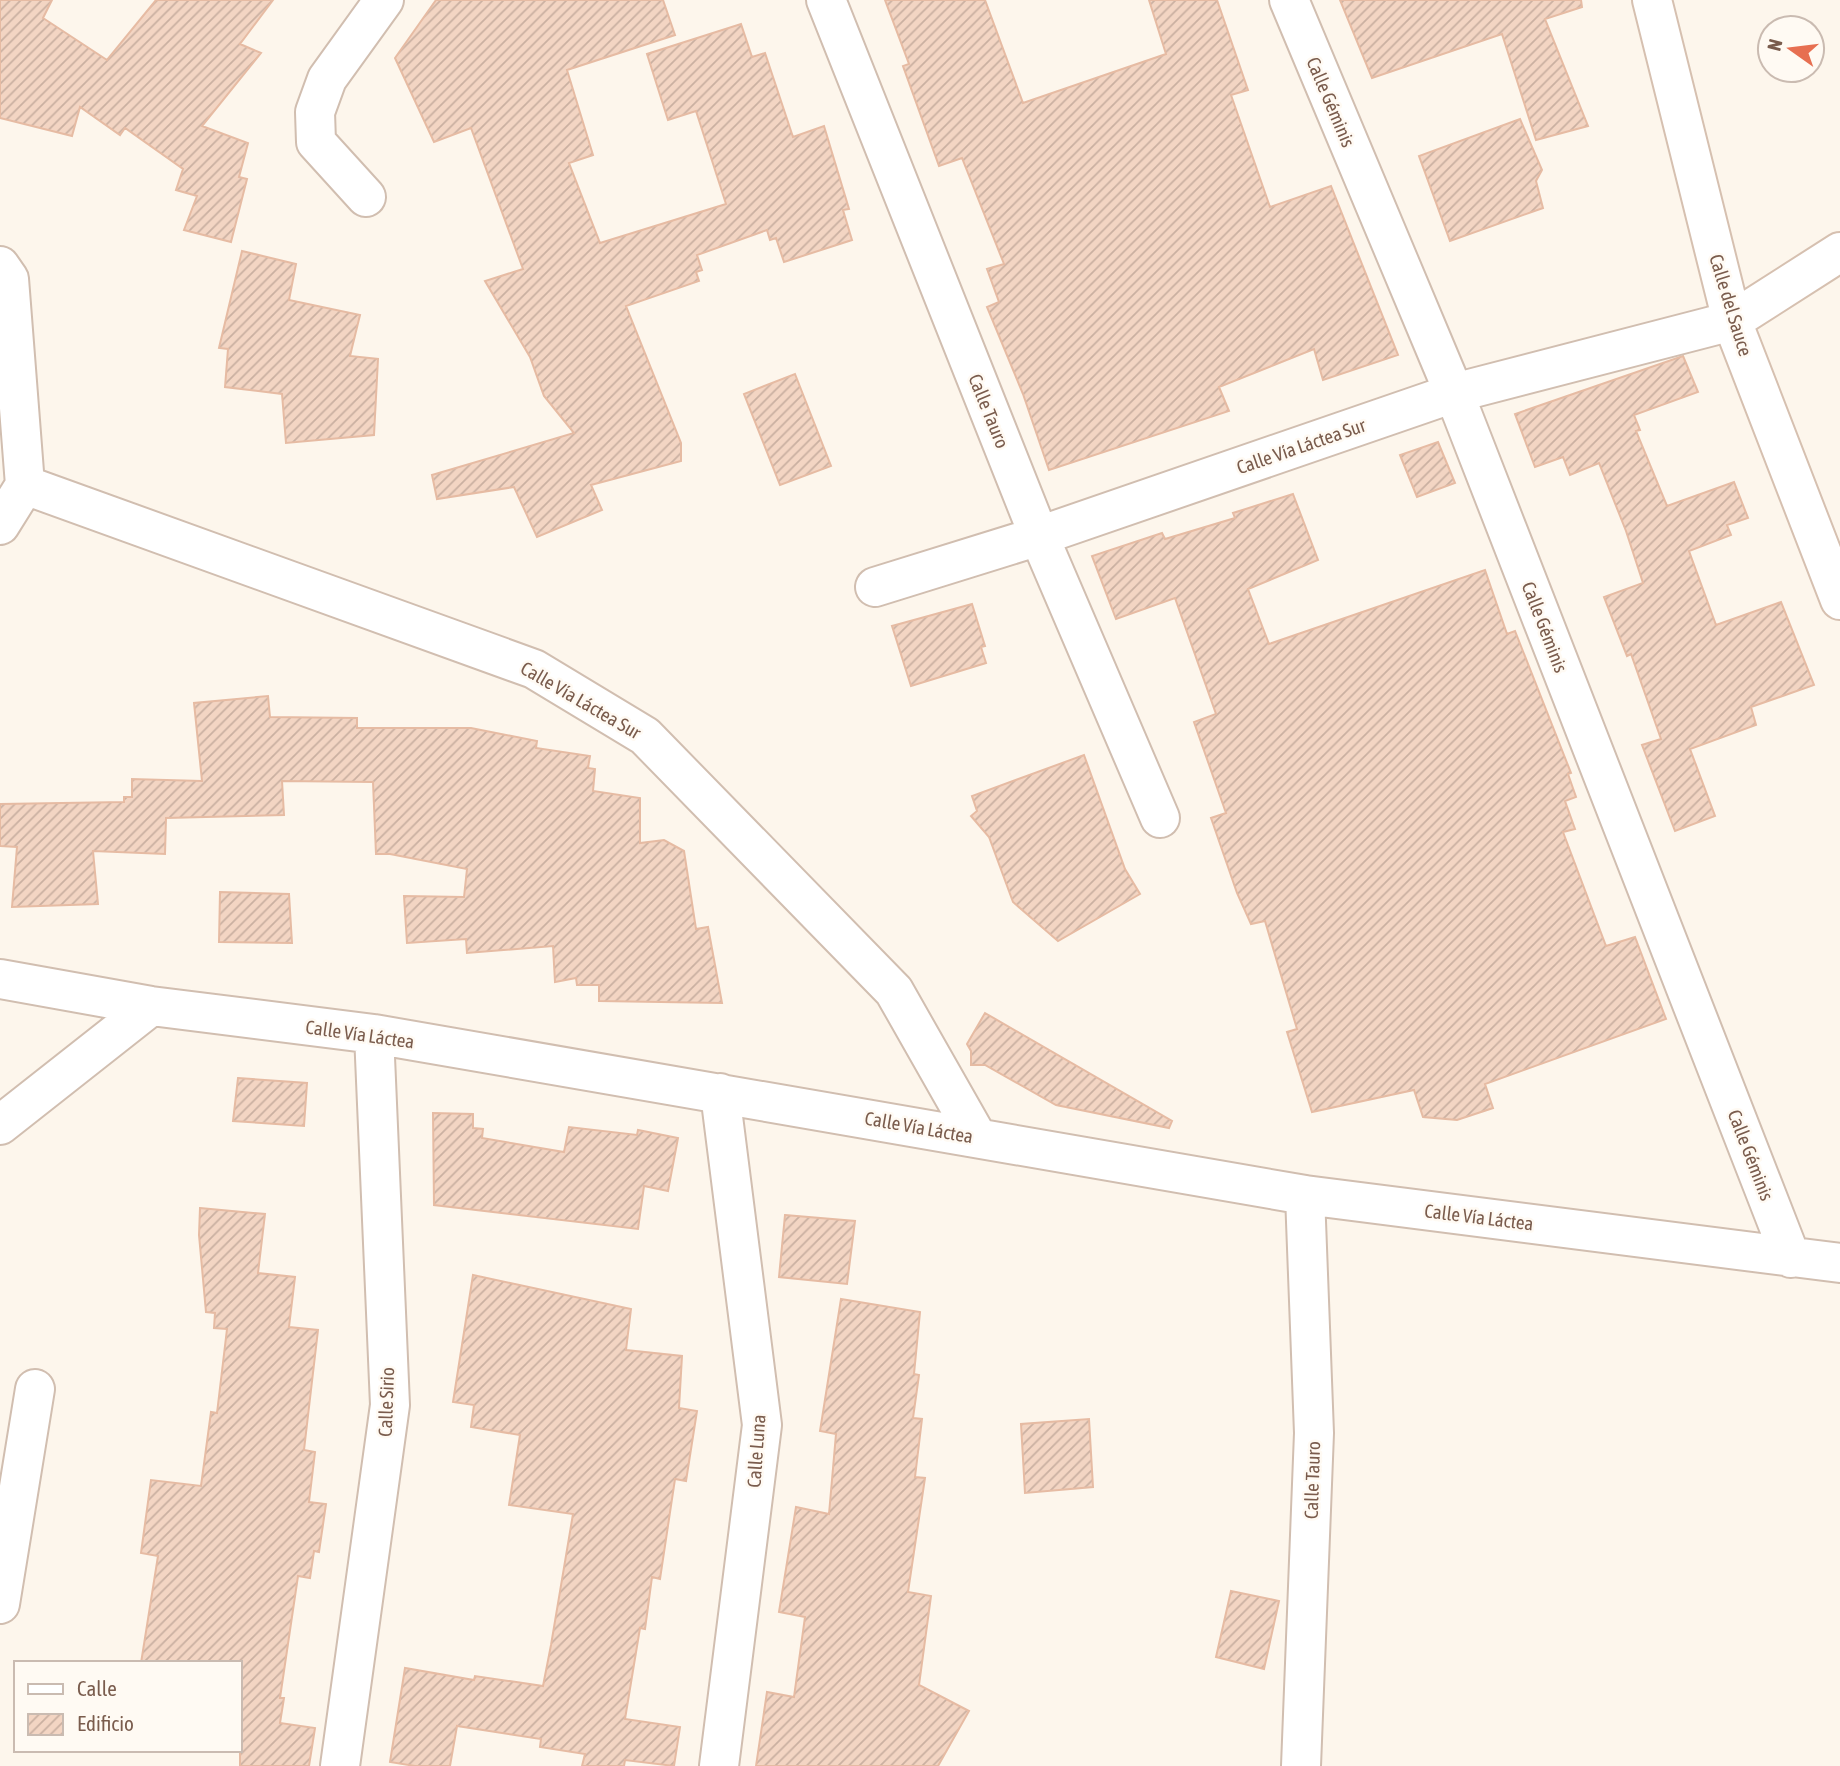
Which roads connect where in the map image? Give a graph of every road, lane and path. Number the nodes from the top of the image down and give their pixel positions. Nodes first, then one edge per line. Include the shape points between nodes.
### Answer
1 (384, 0) edge
2 (826, 0) edge
3 (1289, 0) edge
4 (1652, 0) edge
5 (366, 197) dead end
6 (1840, 252) edge
7 (0, 266) edge
8 (1732, 321) junction
9 (1454, 393) junction
10 (25, 485) junction
11 (0, 525) edge
12 (1039, 536) junction
13 (875, 587) dead end
14 (1840, 600) edge
15 (1160, 818) dead end
16 (0, 979) edge
17 (151, 1006) junction
18 (374, 1034) junction
19 (720, 1093) junction
20 (0, 1125) edge
21 (977, 1136) junction
22 (1305, 1195) junction
23 (1791, 1258) junction
24 (1840, 1263) edge
25 (35, 1389) dead end
26 (0, 1604) edge
27 (340, 1766) edge
28 (719, 1766) edge
29 (1301, 1766) edge

1 - 5 street via 327,79 316,112 316,142
2 - 12 street, Calle Tauro
3 - 9 street, Calle Géminis
4 - 8 street, Calle del Sauce
6 - 8 street, Calle Vía Láctea Sur
7 - 10 street via 9,279
8 - 9 street, Calle Vía Láctea Sur
8 - 14 street, Calle del Sauce
9 - 12 street, Calle Vía Láctea Sur
9 - 23 street, Calle Géminis
10 - 11 street
10 - 21 street, Calle Vía Láctea Sur via 534,668 645,736 894,991
12 - 13 street, Calle Vía Láctea Sur
12 - 15 street, Calle Tauro
16 - 17 street, Calle Vía Láctea
17 - 18 street, Calle Vía Láctea
17 - 20 street
18 - 19 street, Calle Vía Láctea
18 - 27 street, Calle Sirio via 390,1405
19 - 21 street, Calle Vía Láctea
19 - 28 street, Calle Luna via 762,1425
21 - 22 street, Calle Vía Láctea
22 - 23 street, Calle Vía Láctea
22 - 29 street, Calle Tauro via 1314,1433
23 - 24 street, Calle Vía Láctea
25 - 26 street

